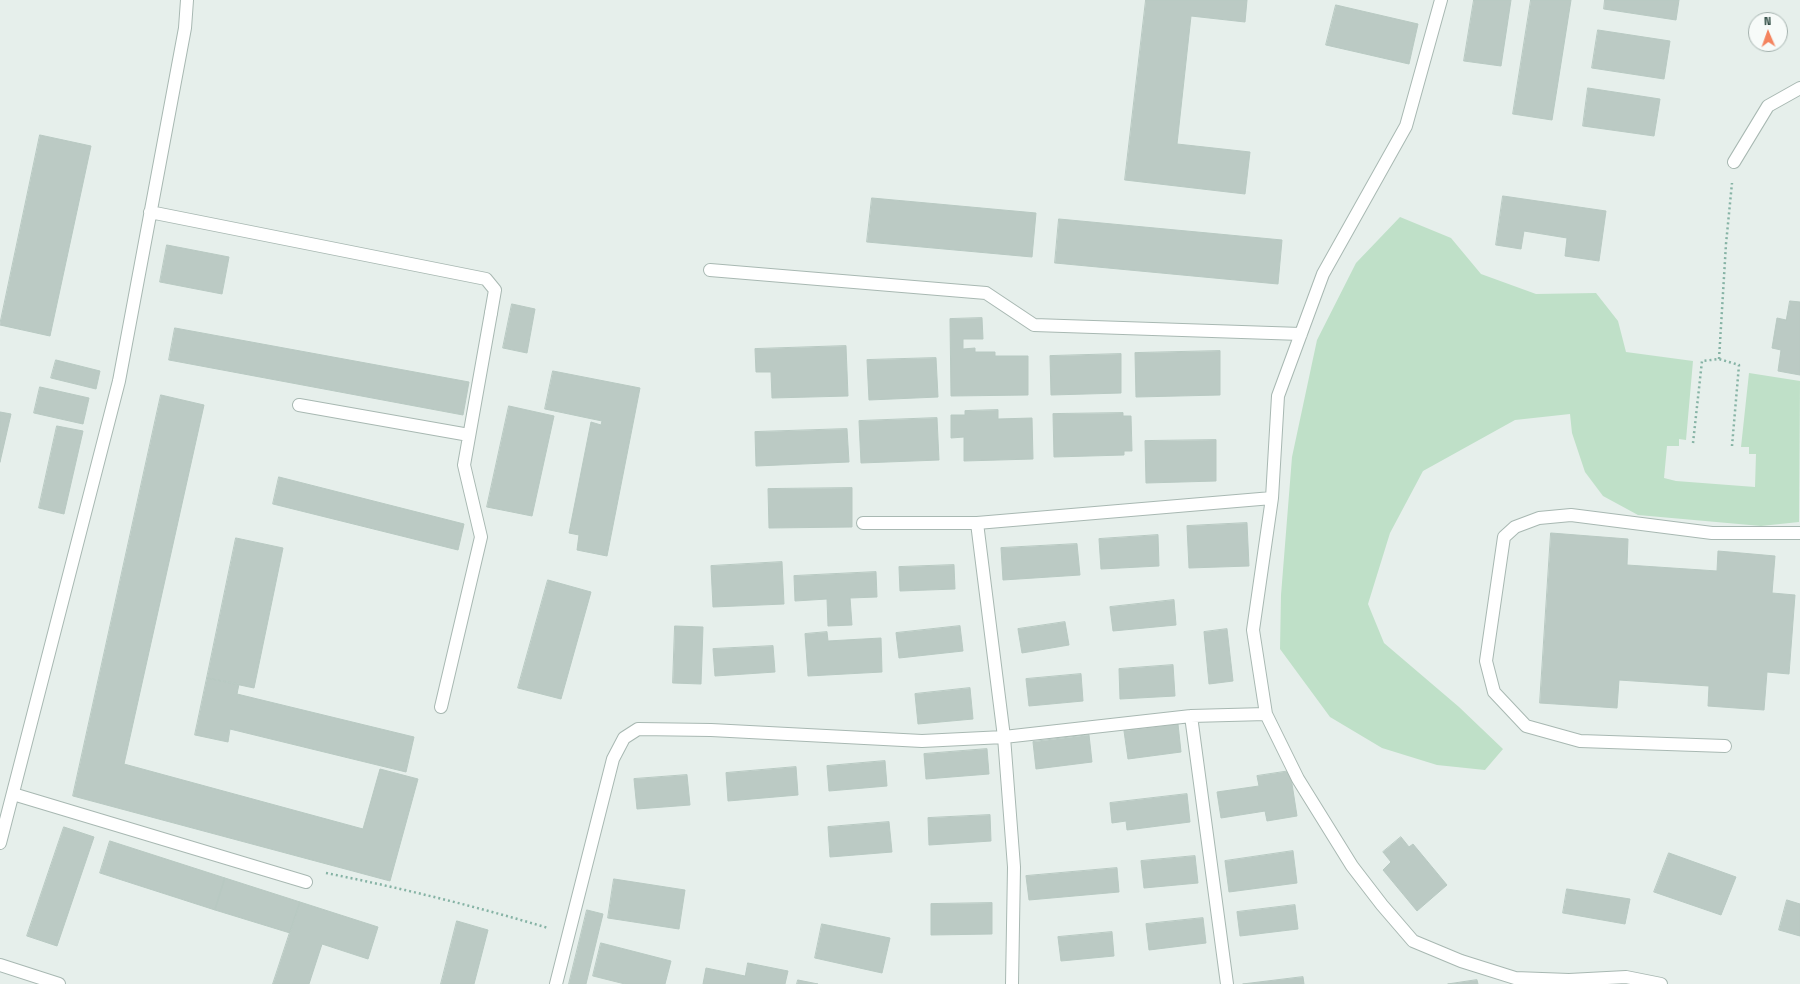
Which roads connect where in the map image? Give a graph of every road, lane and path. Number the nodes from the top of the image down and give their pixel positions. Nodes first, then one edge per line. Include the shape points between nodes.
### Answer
1 (187, 0) edge
2 (1441, 0) edge
3 (1800, 88) edge
4 (1734, 162) dead end
5 (1732, 184) dead end
6 (150, 212) junction
7 (710, 270) dead end
8 (1301, 334) junction
9 (1719, 359) junction
10 (299, 405) dead end
11 (469, 435) junction
12 (1693, 443) dead end
13 (1732, 446) dead end
14 (1272, 498) junction
15 (863, 523) dead end
16 (977, 523) junction
17 (1800, 534) edge
18 (441, 707) dead end
19 (1266, 714) junction
20 (1191, 716) junction
21 (1004, 737) junction
22 (1725, 746) dead end
23 (13, 794) junction
24 (0, 843) edge
25 (306, 882) joint
26 (568, 934) junction
27 (0, 966) edge
28 (58, 984) edge
29 (556, 984) edge
30 (1012, 984) edge
31 (1227, 984) edge
32 (1662, 984) edge

1 - 6 street
2 - 8 street via 1406,126 1323,274
3 - 4 street via 1768,106
5 - 9 path
6 - 11 street via 486,279 495,290
6 - 23 street via 118,381
7 - 8 street via 986,293 1034,325
8 - 14 street via 1278,396
9 - 12 path via 1702,362
9 - 13 path via 1739,365
10 - 11 street
11 - 18 street via 464,465 481,537
14 - 16 street
14 - 19 street via 1253,630
15 - 16 street
16 - 21 street
17 - 22 street via 1712,533 1571,515 1539,518 1515,527 1504,537 1486,661 1494,692 1526,726 1580,741
19 - 20 street
19 - 32 street via 1298,779 1352,866 1413,941 1461,961 1515,978 1569,980 1626,977
20 - 21 street
20 - 31 street
21 - 26 street via 922,741 711,730 638,729 624,738 613,759
21 - 30 street via 1014,867
23 - 24 street
23 - 25 street
25 - 26 path via 321,872 386,885
26 - 29 street
27 - 28 street

